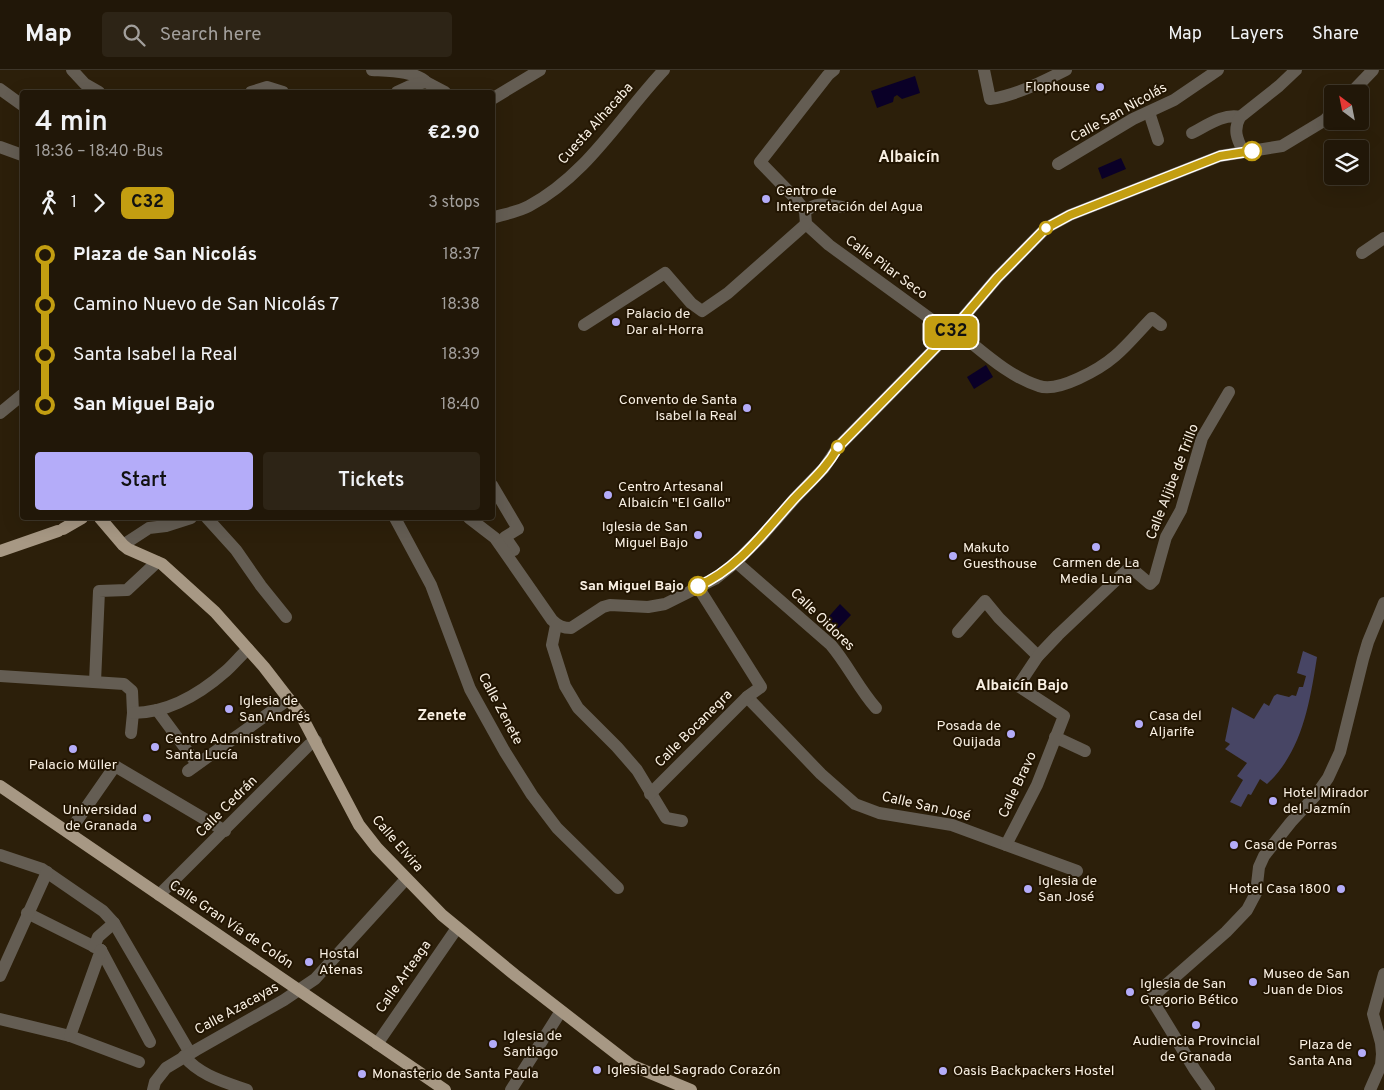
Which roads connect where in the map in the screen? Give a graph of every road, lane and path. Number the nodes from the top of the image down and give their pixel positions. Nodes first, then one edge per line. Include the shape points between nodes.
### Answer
1 (72, 70) edge
2 (372, 70) edge
3 (540, 70) edge
4 (664, 70) edge
5 (834, 70) edge
6 (984, 70) edge
7 (1066, 70) edge
8 (1218, 70) edge
9 (1296, 70) edge
10 (1374, 70) edge
11 (426, 82) junction
12 (1359, 85) edge
13 (0, 89) edge
14 (96, 90) edge
15 (257, 90) edge
16 (276, 90) edge
17 (401, 90) edge
18 (441, 90) edge
19 (495, 97) edge
20 (20, 104) edge
21 (1149, 112) junction
22 (1240, 117) junction
23 (1324, 121) edge
24 (1192, 133) dead end
25 (1158, 140) dead end
26 (0, 147) edge
27 (1243, 151) junction
28 (20, 154) edge
29 (1058, 164) dead end
30 (842, 207) dead end
31 (495, 217) edge
32 (805, 218) junction
33 (1384, 238) edge
34 (1362, 253) dead end
35 (584, 325) dead end
36 (1161, 325) dead end
37 (952, 331) junction
38 (1229, 392) dead end
39 (20, 397) edge
40 (0, 414) edge
41 (495, 490) edge
42 (78, 520) edge
43 (102, 520) edge
44 (185, 520) edge
45 (209, 520) edge
46 (396, 520) edge
47 (472, 520) edge
48 (123, 545) junction
49 (0, 550) edge
50 (157, 562) junction
51 (736, 562) junction
52 (700, 589) junction
53 (538, 600) junction
54 (1384, 603) edge
55 (286, 617) dead end
56 (556, 624) junction
57 (958, 632) dead end
58 (248, 649) junction
59 (1038, 656) junction
60 (0, 676) edge
61 (95, 682) junction
62 (747, 697) junction
63 (289, 699) junction
64 (876, 708) dead end
65 (157, 710) junction
66 (133, 713) junction
67 (131, 733) dead end
68 (1055, 736) junction
69 (316, 741) junction
70 (1085, 751) dead end
71 (0, 786) edge
72 (650, 794) junction
73 (682, 821) dead end
74 (224, 831) junction
75 (69, 832) junction
76 (1006, 845) junction
77 (0, 855) edge
78 (1077, 871) dead end
79 (47, 872) junction
80 (406, 879) junction
81 (618, 888) dead end
82 (159, 895) junction
83 (27, 913) junction
84 (114, 923) junction
85 (457, 928) junction
86 (97, 949) junction
87 (1384, 974) edge
88 (0, 976) edge
89 (300, 991) junction
90 (561, 1011) junction
91 (0, 1019) edge
92 (70, 1036) junction
93 (150, 1042) dead end
94 (377, 1044) junction
95 (187, 1055) junction
96 (139, 1062) dead end
97 (153, 1090) edge
98 (247, 1090) edge
99 (445, 1090) edge
100 (511, 1090) edge
101 (691, 1090) edge
102 (1209, 1090) edge
103 (1370, 1090) edge

1 - 14 street
2 - 11 street via 402,73
3 - 19 street
4 - 31 street, Cuesta Alhacaba via 591,157 567,180 527,207
5 - 32 street, Calle Pilar Seco via 760,162 786,188
6 - 7 street via 990,99 1039,84
8 - 21 street, Calle San Nicolás via 1174,100
9 - 22 street
10 - 12 street
11 - 17 street
11 - 18 street
13 - 20 street
15 - 16 street via 267,87
21 - 25 street
21 - 29 street, Calle San Nicolás
22 - 24 street via 1222,119
22 - 27 street via 1235,132
23 - 27 street via 1282,146
26 - 28 street
27 - 37 street via 1220,156 1070,215 1046,228
30 - 32 street via 814,205
32 - 35 street via 728,293 702,311 665,273
32 - 37 street, Calle Pilar Seco via 829,245
33 - 34 street
36 - 37 street, Calle Pilar Seco via 1152,318 1114,357 1080,378 1054,387 1040,387 1008,371
37 - 51 street via 838,447 824,468
38 - 59 street, Calle Aljibe de Trillo via 1202,438 1181,510 1166,536 1154,580 1150,584 1130,567
39 - 40 street
41 - 53 street via 518,529 505,537 544,596
42 - 49 main road via 60,530
43 - 48 main road, Calle Elvira
44 - 48 street via 149,528
45 - 55 street via 236,550
46 - 81 street, Calle Zenete via 431,585 470,689 505,752 557,828
47 - 53 street via 495,538
48 - 50 main road, Calle Elvira
50 - 58 main road, Calle Elvira via 215,612
50 - 61 street via 127,590 99,591
51 - 52 street
51 - 64 street, Calle Oidores via 831,645
52 - 56 street via 665,604 603,607 571,628
52 - 62 street, Calle Bocanegra via 761,687
53 - 56 street
54 - 102 street via 1366,650 1340,752 1326,782 1264,856 1256,893 1247,910 1151,998
56 - 72 street via 552,645 565,686 578,708 637,770
57 - 59 street via 985,601
58 - 63 main road, Calle Elvira
58 - 65 street via 204,689
59 - 68 street, Calle Bravo via 1018,686 1064,716
60 - 61 street
61 - 66 street via 124,684 132,691
62 - 72 street, Calle Bocanegra
62 - 76 street, Calle San José via 821,774 856,804 879,813 952,825
63 - 65 street via 192,767
63 - 69 main road, Calle Elvira
65 - 66 street
66 - 67 street
68 - 70 street
68 - 76 street, Calle Bravo via 1036,785
69 - 74 street, Calle Cedrán
69 - 80 main road, Calle Elvira via 359,825
71 - 75 main road, Calle Gran Vía de Colón
72 - 73 street via 666,818
74 - 75 street via 115,766
74 - 82 street, Calle Cedrán
75 - 82 main road, Calle Gran Vía de Colón
76 - 78 street, Calle San José
77 - 79 street
79 - 83 street
79 - 84 street via 103,911
80 - 85 main road, Calle Elvira
80 - 89 street, Calle Azacayas via 315,979
82 - 89 main road, Calle Gran Vía de Colón
83 - 86 street
83 - 88 street
84 - 86 street via 98,937
84 - 95 street
85 - 90 main road, Calle Elvira
85 - 94 street, Calle Arteaga
86 - 92 street
86 - 93 street
87 - 103 street via 1372,1014 1381,1043 1381,1065
89 - 94 main road, Calle Gran Vía de Colón
89 - 95 street, Calle Azacayas
90 - 100 street
90 - 101 main road, Calle Elvira via 631,1065
91 - 92 street
92 - 96 street
94 - 99 main road, Calle Gran Vía de Colón
95 - 97 street, Calle Azacayas via 160,1074
95 - 98 street via 190,1064 212,1077

